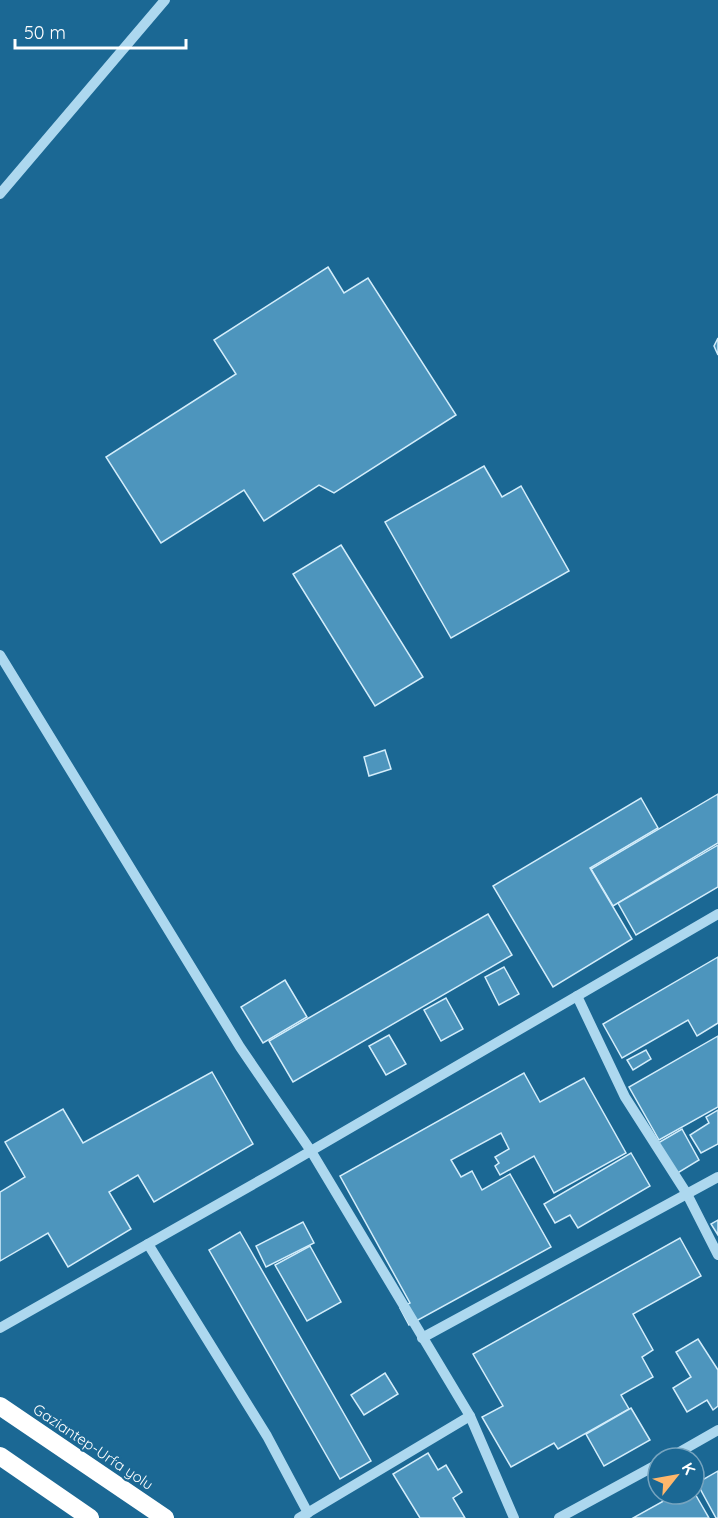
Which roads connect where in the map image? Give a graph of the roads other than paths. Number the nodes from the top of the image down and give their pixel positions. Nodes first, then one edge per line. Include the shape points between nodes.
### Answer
1 (165, 0) edge
2 (0, 194) edge
3 (0, 655) edge
4 (718, 914) edge
5 (577, 996) junction
6 (311, 1151) junction
7 (718, 1177) edge
8 (687, 1194) junction
9 (148, 1244) junction
10 (718, 1255) edge
11 (2, 1324) edge
12 (422, 1338) junction
13 (0, 1406) edge
14 (470, 1416) junction
15 (718, 1430) edge
16 (690, 1446) edge
17 (0, 1456) edge
18 (646, 1471) edge
19 (303, 1516) edge
20 (90, 1518) edge
21 (165, 1518) edge
22 (514, 1518) edge
23 (559, 1518) edge

1 - 2 street
3 - 6 street via 240,1047
4 - 5 street
5 - 6 street
5 - 8 street via 625,1097
6 - 9 street
6 - 12 street
7 - 8 street
8 - 10 street
8 - 12 street
9 - 11 street
9 - 19 street via 267,1436
12 - 14 street
13 - 21 highway, Gaziantep-Urfa yolu
14 - 19 street
14 - 22 street
15 - 16 street
17 - 20 highway
18 - 23 street

